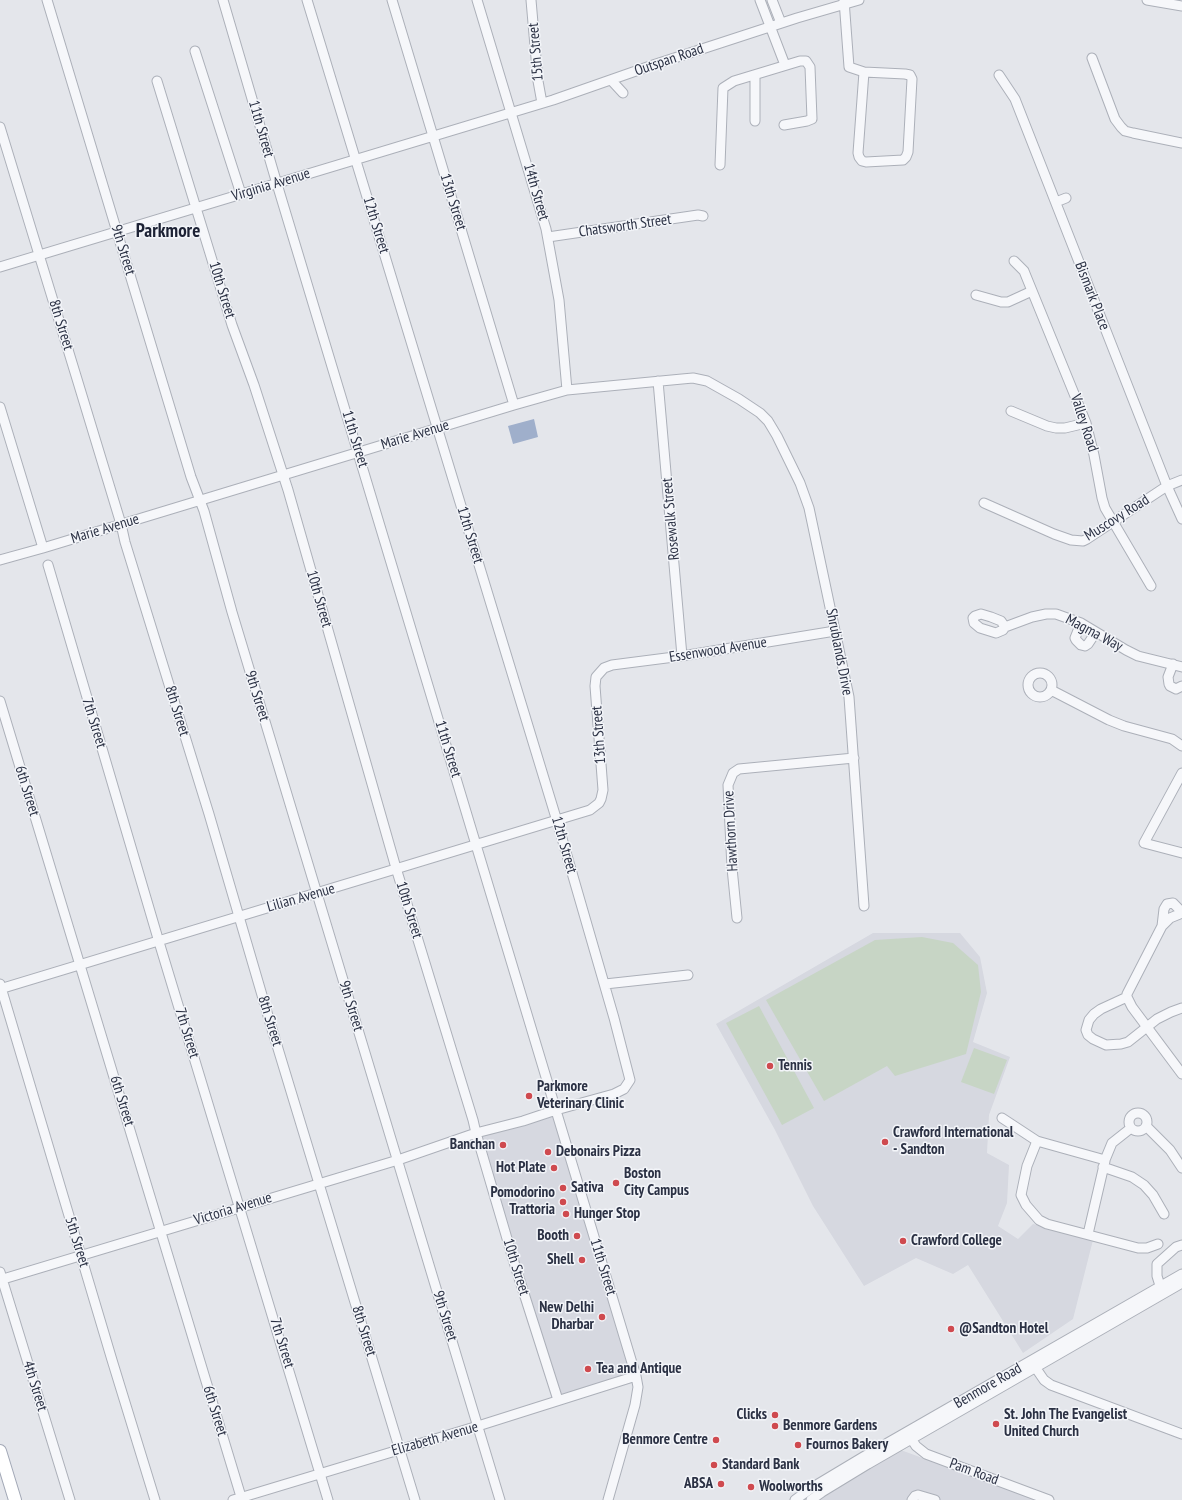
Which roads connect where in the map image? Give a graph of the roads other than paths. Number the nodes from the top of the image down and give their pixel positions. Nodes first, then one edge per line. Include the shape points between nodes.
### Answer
1 (47, 0) edge
2 (223, 0) edge
3 (307, 0) edge
4 (392, 0) edge
5 (477, 0) edge
6 (531, 0) edge
7 (760, 0) edge
8 (772, 0) edge
9 (858, 0) edge
10 (1147, 0) edge
11 (842, 2) edge
12 (1182, 6) edge
13 (781, 23) junction
14 (770, 27) junction
15 (195, 51) dead end
16 (1092, 58) dead end
17 (785, 65) junction
18 (864, 72) junction
19 (755, 75) junction
20 (999, 75) dead end
21 (611, 80) junction
22 (157, 81) dead end
23 (623, 93) dead end
24 (542, 103) junction
25 (512, 113) junction
26 (756, 121) dead end
27 (784, 124) dead end
28 (0, 127) edge
29 (434, 136) junction
30 (1182, 142) edge
31 (356, 161) junction
32 (720, 164) dead end
33 (277, 184) junction
34 (241, 194) junction
35 (1066, 198) dead end
36 (1056, 202) junction
37 (197, 208) junction
38 (703, 216) dead end
39 (117, 232) junction
40 (548, 237) junction
41 (40, 255) junction
42 (1014, 261) dead end
43 (0, 267) edge
44 (1032, 292) junction
45 (976, 295) dead end
46 (658, 381) junction
47 (567, 390) junction
48 (514, 405) junction
49 (0, 407) edge
50 (1011, 411) dead end
51 (760, 413) joint
52 (1086, 423) junction
53 (438, 428) junction
54 (359, 452) junction
55 (282, 475) junction
56 (1182, 480) edge
57 (1167, 486) junction
58 (200, 500) junction
59 (984, 503) dead end
60 (1182, 519) edge
61 (1113, 521) junction
62 (121, 524) junction
63 (43, 548) junction
64 (0, 560) edge
65 (48, 565) dead end
66 (1151, 586) dead end
67 (1081, 624) junction
68 (1005, 627) dead end
69 (835, 631) junction
70 (1096, 632) junction
71 (682, 656) junction
72 (1173, 664) junction
73 (1182, 667) edge
74 (602, 670) joint
75 (1182, 686) edge
76 (1051, 690) dead end
77 (0, 701) edge
78 (1182, 746) edge
79 (854, 758) junction
80 (1182, 773) edge
81 (599, 803) joint
82 (557, 821) junction
83 (476, 844) junction
84 (1182, 853) edge
85 (396, 868) junction
86 (317, 894) junction
87 (864, 906) dead end
88 (1182, 912) edge
89 (238, 916) junction
90 (737, 918) dead end
91 (1162, 926) junction
92 (159, 942) junction
93 (80, 964) junction
94 (688, 975) dead end
95 (605, 984) junction
96 (0, 987) edge
97 (1127, 997) junction
98 (1182, 1008) edge
99 (1147, 1026) junction
100 (1182, 1074) edge
101 (556, 1110) junction
102 (1002, 1118) dead end
103 (1146, 1126) junction
104 (1131, 1128) junction
105 (476, 1133) junction
106 (1037, 1141) junction
107 (398, 1160) junction
108 (1104, 1163) junction
109 (1182, 1168) edge
110 (319, 1183) junction
111 (241, 1207) junction
112 (1164, 1214) dead end
113 (162, 1232) junction
114 (1088, 1234) junction
115 (1182, 1238) edge
116 (1158, 1244) dead end
117 (1179, 1246) edge
118 (81, 1256) junction
119 (1182, 1274) edge
120 (1, 1277) edge
121 (1182, 1283) edge
122 (1162, 1290) junction
123 (1033, 1364) junction
124 (636, 1376) junction
125 (558, 1400) junction
126 (478, 1426) junction
127 (1182, 1434) edge
128 (909, 1436) junction
129 (400, 1449) junction
130 (0, 1451) edge
131 (321, 1473) junction
132 (239, 1499) edge
133 (15, 1500) edge
134 (70, 1500) edge
135 (155, 1500) edge
136 (328, 1500) edge
137 (415, 1500) edge
138 (500, 1500) edge
139 (608, 1500) edge
140 (795, 1500) edge
141 (811, 1500) edge
142 (912, 1500) edge
143 (935, 1500) edge
144 (1049, 1500) edge

1 - 39 street, 9th Street
2 - 33 street, 11th Street
3 - 31 street, 12th Street
4 - 29 street, 13th Street
5 - 25 street, 14th Street
6 - 24 street, 15th Street
7 - 14 street
8 - 13 street
9 - 11 street, Outspan Road
10 - 12 street
11 - 13 street, Outspan Road
11 - 18 street via 848,66
13 - 14 street, Outspan Road
14 - 17 street
14 - 21 street, Outspan Road
15 - 34 street
16 - 30 street via 1115,119 1125,131
17 - 19 street
17 - 27 street via 804,60 810,64 812,119
18 - 18 street via 859,158 866,162 903,160 908,152 912,79 910,75 905,74
19 - 26 street
19 - 32 street via 729,83 723,88
20 - 36 street, Bismark Place via 1015,99
21 - 23 street
21 - 24 street, Outspan Road
22 - 37 street, 10th Street
24 - 25 street, Virginia Avenue
25 - 29 street, Virginia Avenue
25 - 40 street, 14th Street
28 - 41 street, 8th Street
29 - 31 street, Virginia Avenue
29 - 48 street, 13th Street
31 - 33 street, Virginia Avenue
31 - 53 street, 12th Street
33 - 34 street, Virginia Avenue
33 - 54 street, 11th Street
34 - 37 street, Virginia Avenue
35 - 36 street
36 - 57 street, Bismark Place
37 - 39 street, Virginia Avenue
37 - 55 street, 10th Street via 232,325
38 - 40 street, Chatsworth Street
39 - 41 street, Virginia Avenue
39 - 58 street, 9th Street
40 - 47 street, 14th Street via 559,300
41 - 43 street, Virginia Avenue
41 - 62 street, 8th Street
42 - 44 street, Valley Road via 1024,271
44 - 45 street via 1008,302
44 - 52 street, Valley Road
46 - 47 street, Marie Avenue
46 - 51 street, Marie Avenue via 693,378 707,381
46 - 71 street, Rosewalk Street
47 - 48 street, Marie Avenue
48 - 53 street, Marie Avenue
49 - 63 street
50 - 52 street via 1056,428
51 - 69 street, Shrublands Drive via 777,436 805,496
52 - 61 street, Valley Road via 1102,498
53 - 54 street, Marie Avenue
53 - 82 street, 12th Street
54 - 55 street, Marie Avenue
54 - 83 street, 11th Street
55 - 58 street, Marie Avenue
55 - 85 street, 10th Street
56 - 57 street, Muscovy Road
57 - 60 street, Bismark Place
57 - 61 street, Muscovy Road
58 - 62 street, Marie Avenue
58 - 86 street, 9th Street
59 - 61 street, Muscovy Road via 1054,534 1077,541 1087,539
61 - 66 street, Valley Road
62 - 63 street, Marie Avenue
62 - 89 street, 8th Street
63 - 64 street, Marie Avenue
65 - 92 street, 7th Street
67 - 68 street, Magma Way via 1052,613
67 - 70 street, Magma Way
67 - 70 street via 1075,638 1081,645 1088,644
69 - 71 street, Essenwood Avenue
69 - 79 street, Shrublands Drive via 847,685
70 - 72 street, Magma Way via 1138,656
71 - 74 street, Essenwood Avenue via 609,666
72 - 73 street, Magma Way
72 - 75 street via 1168,677 1169,684 1176,689
74 - 81 street, 13th Street via 596,677 595,686 603,790
76 - 78 street via 1124,726 1172,739
77 - 93 street, 6th Street
79 - 87 street, Shrublands Drive
79 - 90 street, Hawthorn Drive via 739,769 733,773 728,785
80 - 84 street via 1144,842
81 - 82 street, Lilian Avenue via 590,810
82 - 83 street, Lilian Avenue
82 - 95 street, 12th Street
83 - 85 street, Lilian Avenue
83 - 101 street, 11th Street
85 - 86 street, Lilian Avenue
85 - 105 street, 10th Street
86 - 89 street, Lilian Avenue
86 - 107 street, 9th Street
88 - 91 street
88 - 91 street via 1173,903 1167,904
89 - 92 street, Lilian Avenue
89 - 110 street, 8th Street
91 - 97 street via 1131,984
92 - 93 street, Lilian Avenue
92 - 111 street, 7th Street
93 - 96 street, Lilian Avenue
93 - 113 street, 6th Street
94 - 95 street
95 - 101 street, 12th Street via 629,1082 618,1093
96 - 118 street, 5th Street
97 - 99 street
97 - 99 street via 1094,1014 1087,1024 1088,1035 1098,1043 1121,1044 1128,1042
98 - 99 street via 1164,1014
99 - 100 street
101 - 105 street
101 - 124 street, 11th Street
102 - 106 street
103 - 104 street via 1139,1132
103 - 104 street via 1146,1118 1141,1114 1135,1114 1129,1120
103 - 109 street via 1170,1150
104 - 108 street via 1112,1143
105 - 107 street, Victoria Avenue
105 - 125 street, 10th Street
106 - 108 street
106 - 114 street via 1027,1166 1022,1189 1021,1195 1026,1205 1039,1220 1047,1224
107 - 110 street, Victoria Avenue
107 - 126 street, 9th Street
108 - 112 street via 1144,1184
108 - 114 street
110 - 111 street, Victoria Avenue
110 - 129 street, 8th Street
111 - 113 street, Victoria Avenue
111 - 131 street, 7th Street
113 - 118 street, Victoria Avenue
113 - 132 street, 6th Street
114 - 116 street via 1138,1248
115 - 117 street
117 - 122 street via 1157,1264 1156,1272
118 - 120 street, Victoria Avenue
118 - 135 street, 5th Street
119 - 122 street, Benmore Road
120 - 134 street, 4th Street
121 - 122 street, Benmore Road
122 - 123 street, Benmore Road
123 - 127 street via 1044,1380 1051,1385
123 - 128 street, Benmore Road
124 - 125 street, Elizabeth Avenue
124 - 139 street, 11th Street via 638,1387 635,1405
125 - 126 street, Elizabeth Avenue
126 - 129 street, Elizabeth Avenue
126 - 138 street, 9th Street
128 - 140 street, Benmore Road via 818,1483
128 - 141 street, Benmore Road
128 - 144 street, Pam Road via 926,1454
129 - 131 street, Elizabeth Avenue
129 - 137 street, 8th Street
130 - 133 main road
131 - 132 street, Elizabeth Avenue
131 - 136 street, 7th Street
142 - 143 street via 918,1495

